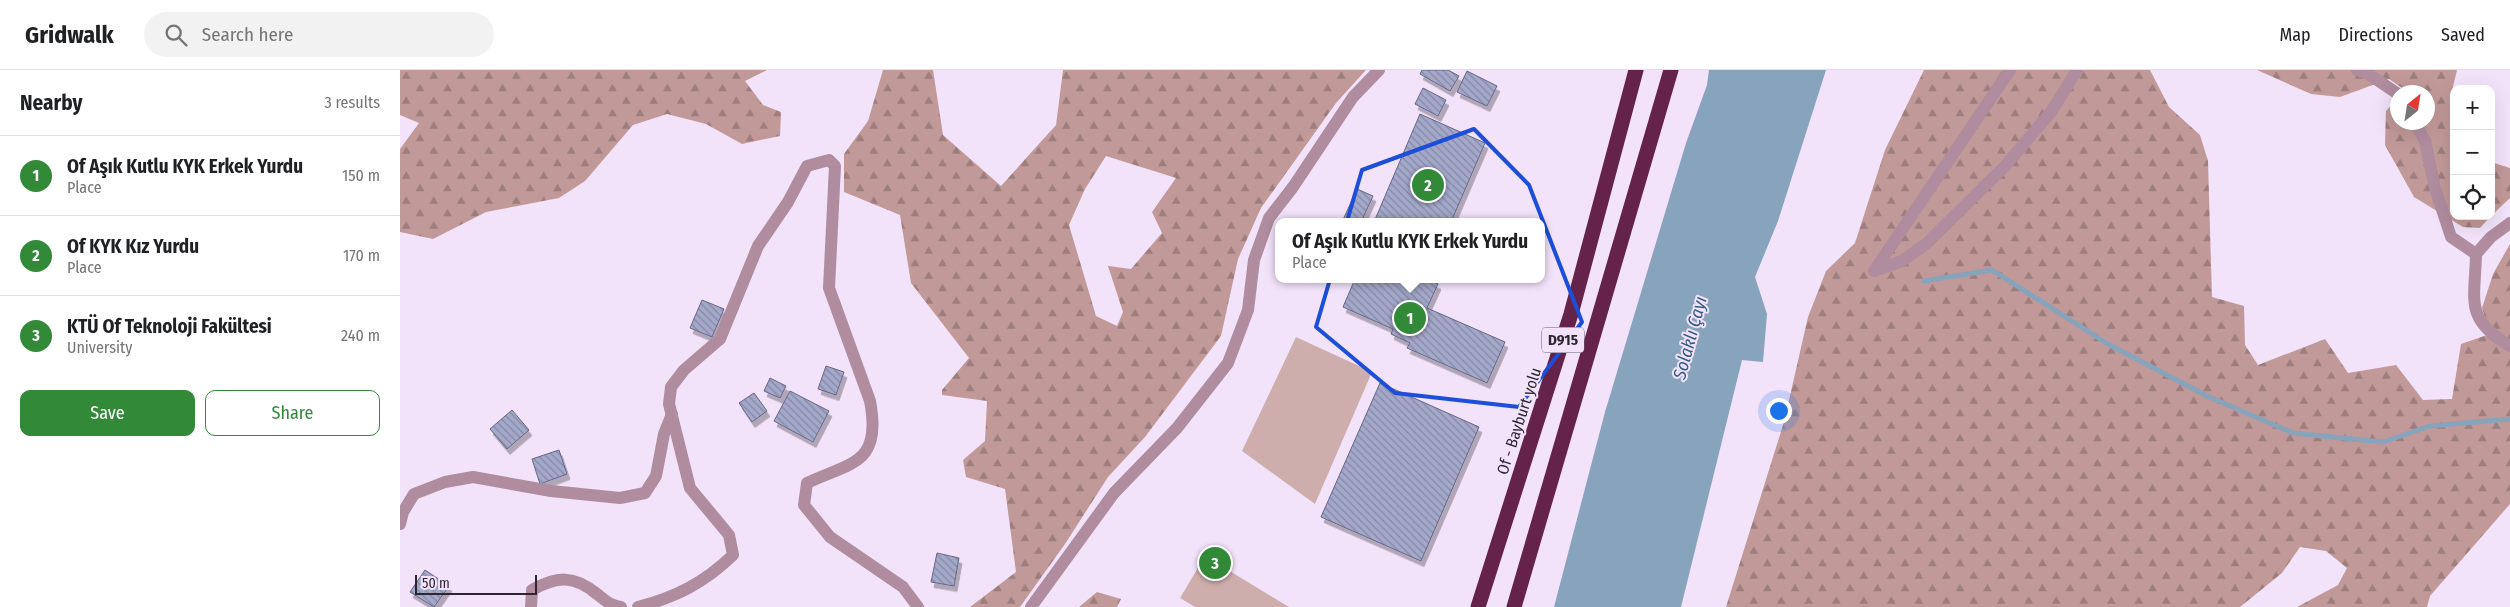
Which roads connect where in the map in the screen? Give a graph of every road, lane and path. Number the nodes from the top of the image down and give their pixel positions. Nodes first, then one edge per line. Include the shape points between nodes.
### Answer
1 (1379, 70) edge
2 (1636, 70) edge
3 (1672, 70) edge
4 (2010, 70) edge
5 (2077, 70) edge
6 (2357, 70) edge
7 (2390, 88) edge
8 (2420, 130) edge
9 (2510, 222) edge
10 (2476, 254) junction
11 (2510, 346) edge
12 (672, 414) junction
13 (400, 524) edge
14 (532, 607) edge
15 (621, 607) edge
16 (638, 607) edge
17 (918, 607) edge
18 (1032, 607) edge
19 (1478, 607) edge
20 (1514, 607) edge

1 - 18 street via 1353,97 1269,218 1254,260 1248,310 1228,363 1177,428 1114,493
2 - 19 highway, Of - Bayburt yolu / D915 via 1571,314
3 - 20 highway, D915
4 - 5 street via 1874,271 1902,261 1928,244 2005,166 2050,112
6 - 7 street via 2367,72
8 - 10 street via 2450,237
9 - 10 street
10 - 11 street via 2475,313 2490,334
12 - 13 street via 664,434 656,476 645,493 620,498 551,491 473,477 445,482 414,494
12 - 16 street via 690,488 729,535 733,556 713,575 690,588 663,601
12 - 17 street via 669,404 671,387 684,370 720,339 758,246 788,202 807,166 829,160 835,166 829,288 874,418 870,441 862,458 807,483 804,505 830,537 903,587
14 - 15 street via 532,590 551,580 576,581 612,606

